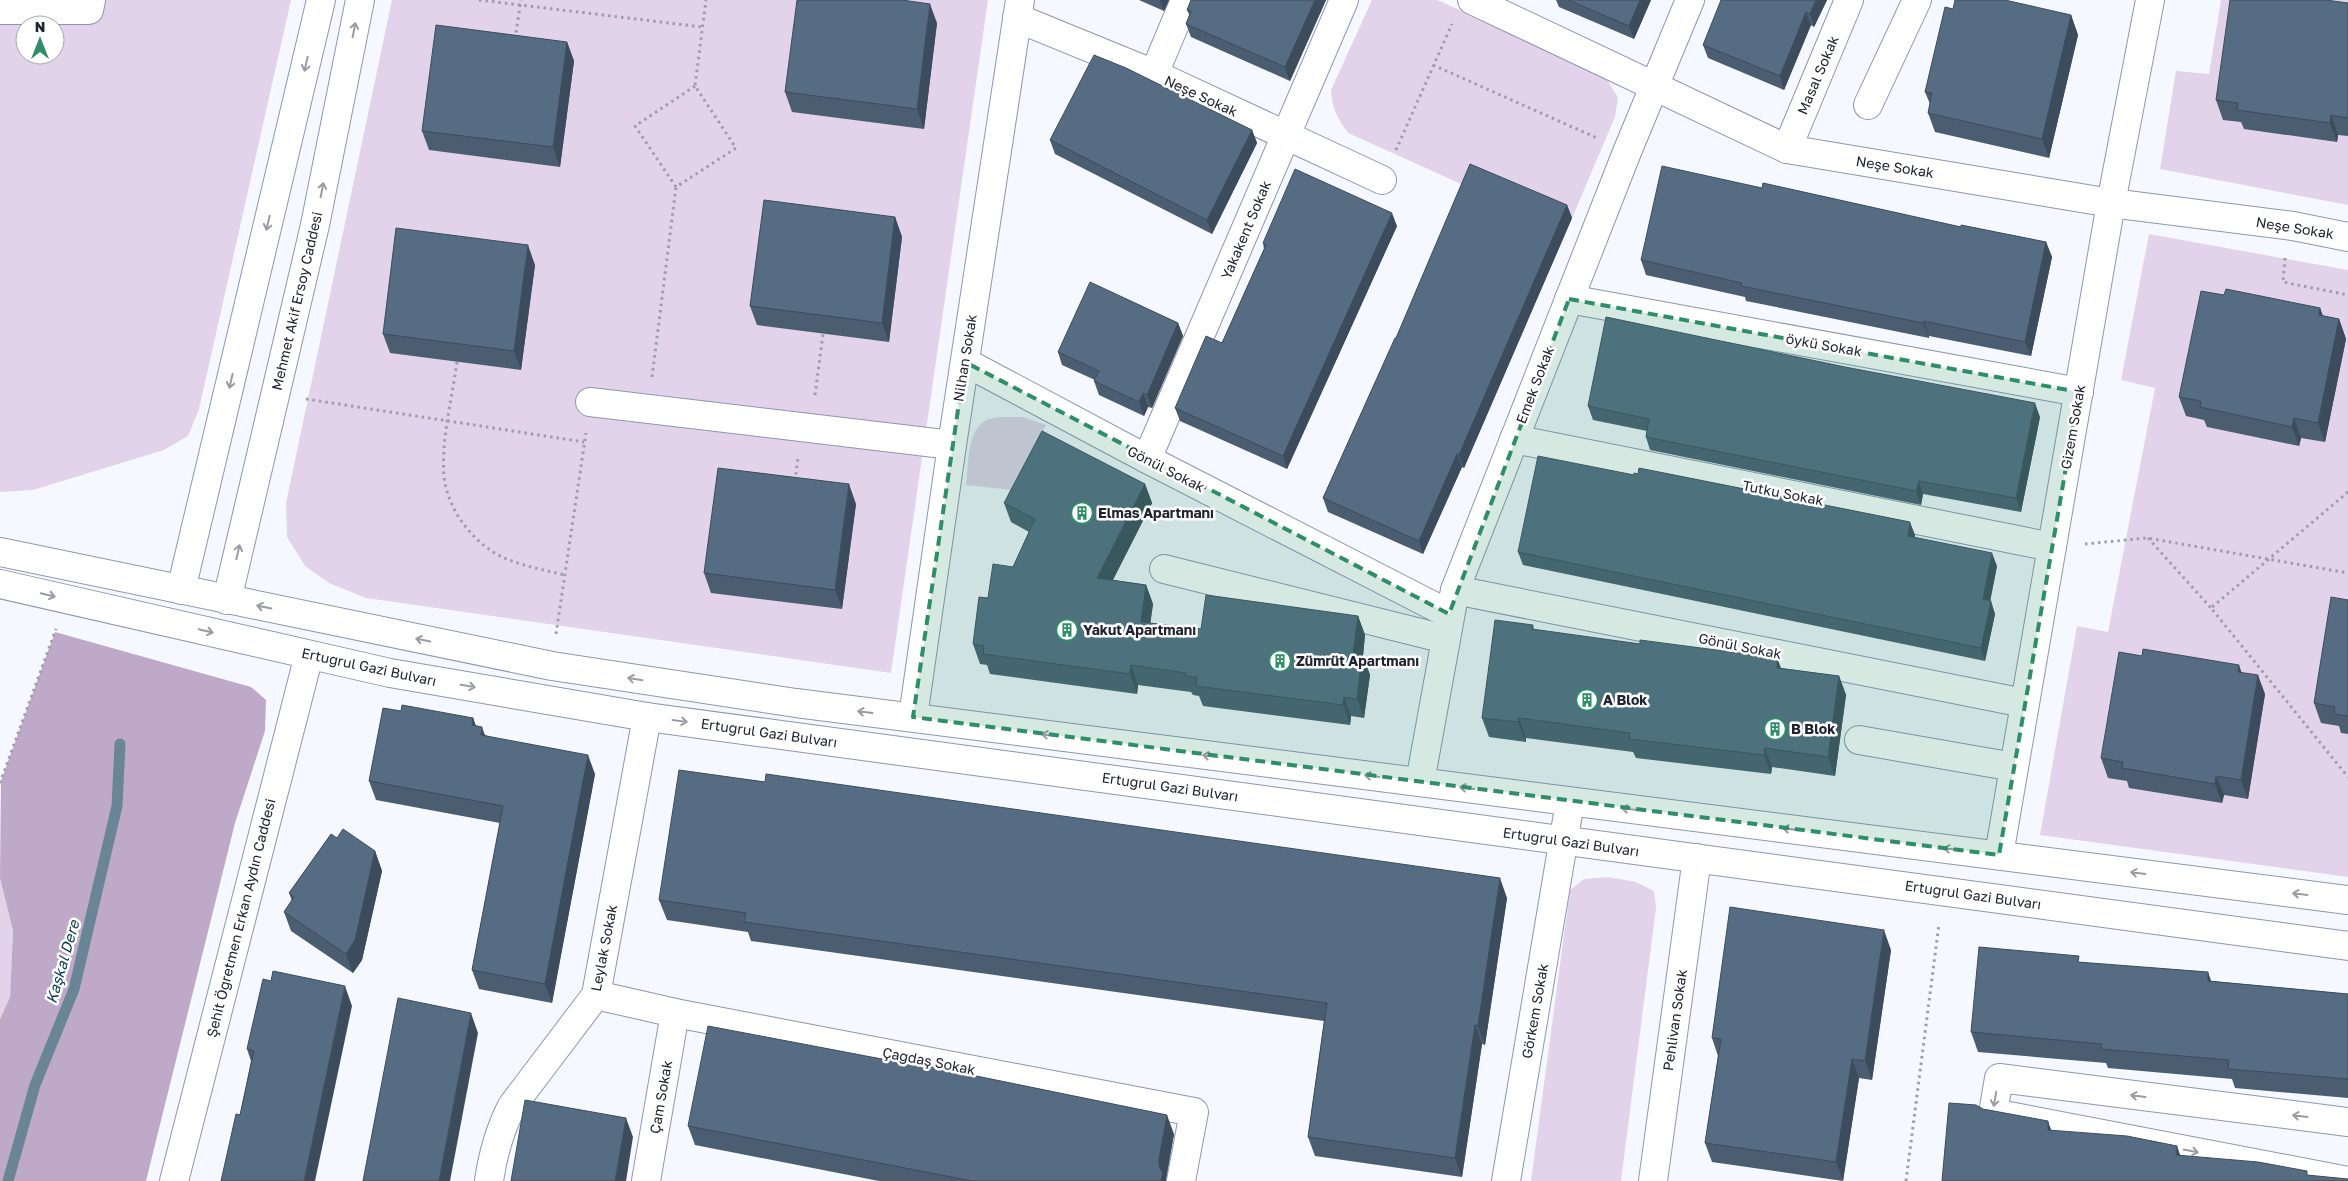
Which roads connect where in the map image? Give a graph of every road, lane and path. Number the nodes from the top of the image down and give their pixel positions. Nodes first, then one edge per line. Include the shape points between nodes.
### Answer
1 (92, 0) edge
2 (321, 0) edge
3 (360, 0) edge
4 (479, 0) edge
5 (521, 0) edge
6 (706, 0) edge
7 (1185, 0) edge
8 (1344, 0) edge
9 (1690, 0) edge
10 (1849, 0) edge
11 (1917, 0) edge
12 (2150, 0) edge
13 (520, 5) junction
14 (1464, 8) edge
15 (1019, 9) edge
16 (0, 10) edge
17 (1519, 10) edge
18 (702, 27) junction
19 (514, 44) edge
20 (1433, 65) junction
21 (1154, 74) junction
22 (695, 86) junction
23 (1653, 87) junction
24 (1868, 105) dead end
25 (1286, 136) junction
26 (1787, 149) junction
27 (1627, 152) junction
28 (1382, 180) joint
29 (676, 187) junction
30 (2111, 202) junction
31 (2348, 237) edge
32 (2283, 282) dead end
33 (2348, 294) edge
34 (1569, 299) junction
35 (822, 334) edge
36 (458, 362) edge
37 (964, 362) junction
38 (2079, 392) junction
39 (276, 394) junction
40 (590, 402) joint
41 (648, 410) junction
42 (448, 421) junction
43 (811, 429) junction
44 (1514, 439) junction
45 (584, 442) junction
46 (952, 445) junction
47 (1147, 459) junction
48 (2348, 492) edge
49 (2147, 538) junction
50 (2052, 547) junction
51 (0, 552) edge
52 (2269, 559) junction
53 (1164, 570) dead end
54 (2348, 573) edge
55 (565, 575) junction
56 (0, 584) edge
57 (181, 590) junction
58 (66, 599) junction
59 (227, 600) junction
60 (2211, 608) junction
61 (1450, 614) junction
62 (309, 655) junction
63 (552, 666) junction
64 (2024, 702) junction
65 (648, 717) junction
66 (913, 717) junction
67 (1859, 740) dead end
68 (2014, 767) junction
69 (2348, 777) edge
70 (1420, 782) junction
71 (0, 783) edge
72 (1570, 802) junction
73 (1564, 842) junction
74 (2000, 855) junction
75 (1697, 858) junction
76 (1943, 891) junction
77 (2348, 900) edge
78 (2348, 946) edge
79 (596, 995) junction
80 (675, 1013) junction
81 (2348, 1122) edge
82 (652, 1180) edge
83 (174, 1181) edge
84 (489, 1181) edge
85 (1181, 1181) edge
86 (1506, 1181) edge
87 (1653, 1181) edge
88 (1906, 1181) edge
89 (2348, 1181) edge

1 - 16 street via 89,10
2 -> 57 street
39 -> 3 street, Mehmet Akif Ersoy Caddesi via 315,225
4 - 13 path
5 - 13 path
6 - 18 path
7 - 21 street
8 - 25 street, Yakakent Sokak
9 - 23 street, Emek Sokak
10 - 26 street, Masal Sokak
11 - 24 street
12 - 30 street, Gizem Sokak
13 - 18 path
13 - 19 path
14 - 17 street, Neşe Sokak
14 - 20 path
15 - 21 street, Neşe Sokak
15 - 37 street, Nilhan Sokak
17 - 23 street, Neşe Sokak
18 - 22 path
20 - 27 path
20 - 28 path
21 - 25 street, Neşe Sokak
22 - 29 path via 635,126
22 - 29 path via 736,148
23 - 26 street, Neşe Sokak
23 - 27 street, Emek Sokak
25 - 28 street, Neşe Sokak
25 - 47 street, Yakakent Sokak
26 - 30 street, Neşe Sokak
27 - 34 street, Emek Sokak
29 - 41 path
30 - 31 street, Neşe Sokak via 2293,226
30 - 38 street, Gizem Sokak
32 - 33 path
34 - 38 street, öykü Sokak
34 - 44 street, Emek Sokak
35 - 43 path
36 - 42 path
37 - 46 street, Nilhan Sokak
37 - 47 street, Gönül Sokak
38 - 50 street, Gizem Sokak
39 - 42 path
59 -> 39 street, Mehmet Akif Ersoy Caddesi
40 - 41 street
40 - 45 path
41 - 43 street
42 - 45 path
42 - 55 path via 444,477 462,523 482,543 502,556
43 - 46 street
44 - 50 street, Tutku Sokak
44 - 61 street, Emek Sokak
45 - 55 path
46 - 66 street, Nilhan Sokak
47 - 61 street, Gönül Sokak
48 - 52 path
49 - 50 path
49 - 52 path
49 - 60 path
50 - 64 street, Gizem Sokak
51 - 57 street
52 - 54 path
52 - 60 path
53 - 61 street
55 - 63 path
56 -> 58 street, Ertuğrul Gazi Bulvarı
57 - 59 street
58 -> 62 street, Ertuğrul Gazi Bulvarı
58 - 71 path
63 -> 59 street
60 - 69 path
61 - 64 street, Gönül Sokak
61 - 70 street, Emek Sokak
62 -> 65 street, Ertuğrul Gazi Bulvarı
62 - 83 street, Şehit Öğretmen Erkan Aydın Caddesi
66 -> 63 street via 796,703
64 - 68 street, Gizem Sokak
65 -> 73 street, Ertuğrul Gazi Bulvarı
65 - 79 street, Leylak Sokak
70 -> 66 street
67 - 68 street
68 - 74 street, Gizem Sokak
72 -> 70 street
72 - 73 street, Görkem Sokak
74 -> 72 street
73 - 75 street, Ertuğrul Gazi Bulvarı
73 - 86 street, Görkem Sokak
77 -> 74 street
75 - 76 street, Ertuğrul Gazi Bulvarı
75 - 87 street, Pehlivan Sokak
76 - 78 street, Ertuğrul Gazi Bulvarı
76 - 88 path
79 - 80 street, Çağdaş Sokak
79 - 84 street, Leylak Sokak via 512,1106 494,1147
80 - 82 street, Çam Sokak
80 - 85 street, Çağdaş Sokak via 1194,1112
81 -> 89 street via 1999,1078 1993,1113

